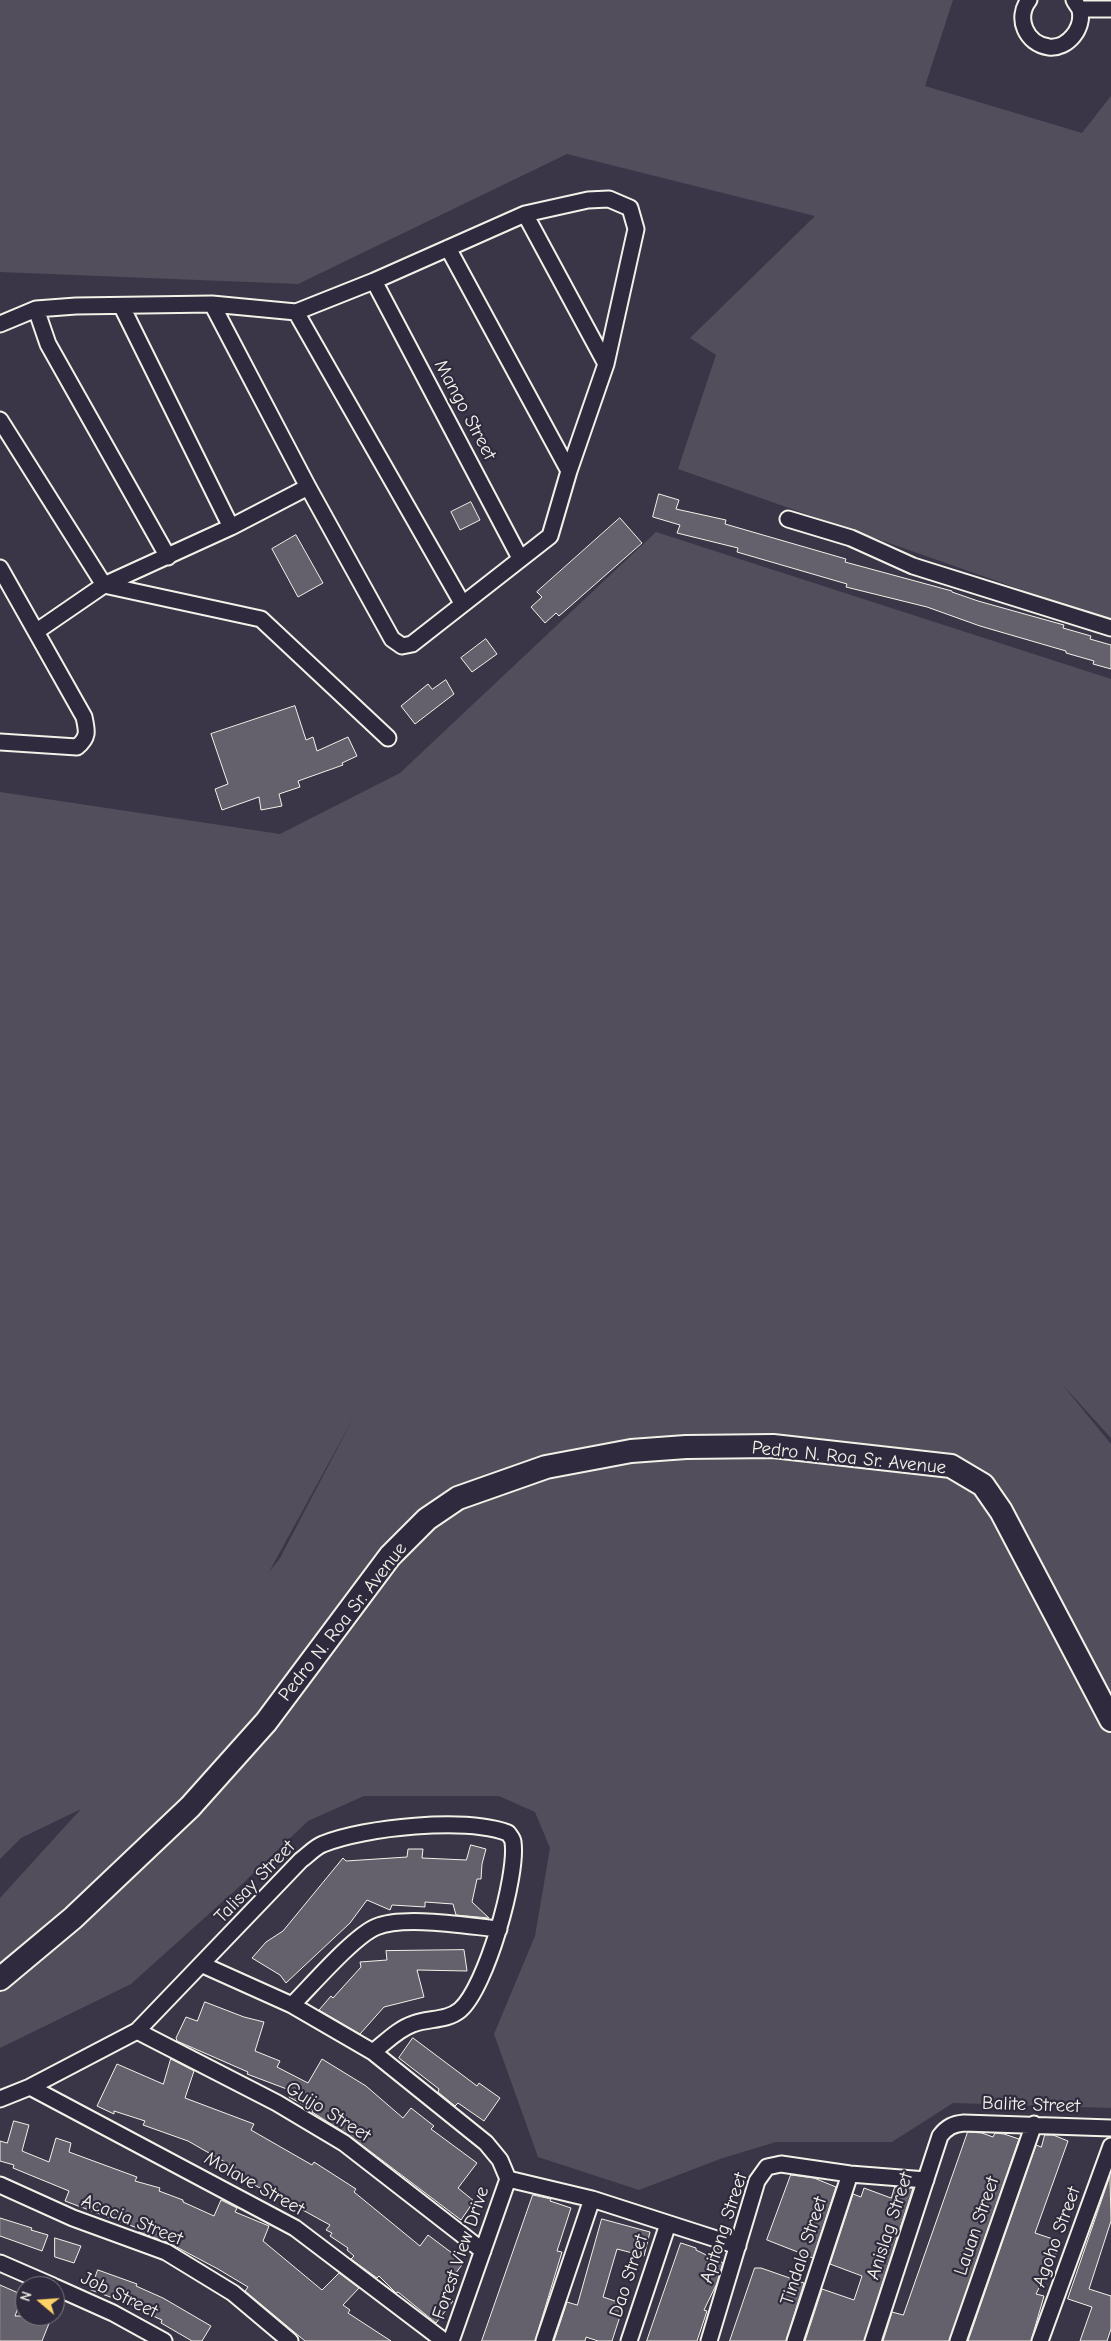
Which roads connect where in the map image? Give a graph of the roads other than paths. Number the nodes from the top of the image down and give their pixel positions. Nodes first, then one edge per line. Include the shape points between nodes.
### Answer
1 (1029, 0) edge
2 (1077, 5) edge
3 (1111, 9) edge
4 (525, 214) junction
5 (448, 248) junction
6 (374, 281) junction
7 (212, 304) junction
8 (122, 307) junction
9 (36, 310) junction
10 (296, 312) junction
11 (0, 324) edge
12 (606, 364) junction
13 (0, 420) edge
14 (569, 471) junction
15 (308, 487) junction
16 (788, 519) dead end
17 (231, 527) junction
18 (168, 557) junction
19 (520, 558) junction
20 (0, 568) edge
21 (104, 584) junction
22 (462, 603) junction
23 (1111, 628) edge
24 (37, 631) junction
25 (388, 738) dead end
26 (0, 742) edge
27 (1111, 1720) edge
28 (499, 1929) junction
29 (203, 1965) junction
30 (0, 1978) edge
31 (292, 2005) junction
32 (137, 2030) junction
33 (373, 2052) junction
34 (30, 2087) junction
35 (0, 2099) edge
36 (1034, 2124) junction
37 (950, 2126) joint
38 (1111, 2128) edge
39 (1111, 2146) edge
40 (850, 2174) junction
41 (508, 2179) junction
42 (926, 2180) junction
43 (0, 2185) edge
44 (592, 2199) junction
45 (668, 2224) junction
46 (738, 2246) junction
47 (482, 2251) junction
48 (0, 2263) edge
49 (31, 2276) edge
50 (65, 2291) edge
51 (164, 2341) edge
52 (290, 2341) edge
53 (444, 2341) edge
54 (451, 2341) edge
55 (544, 2341) edge
56 (629, 2341) edge
57 (708, 2341) edge
58 (795, 2341) edge
59 (873, 2341) edge
60 (958, 2341) edge
61 (1040, 2341) edge

1 - 2 street via 1024,7 1023,25 1033,41 1050,47 1068,42 1079,28
2 - 3 street
4 - 5 street
4 - 12 street
4 - 12 street via 588,200 609,199 630,208 636,229
5 - 6 street
5 - 14 street
6 - 10 street
6 - 19 street, Mango Street
7 - 8 street
7 - 10 street
7 - 15 street
8 - 9 street via 76,306
8 - 17 street
9 - 11 street
9 - 18 street via 48,344
10 - 22 street
12 - 14 street
13 - 21 street
14 - 19 street via 550,536
15 - 17 street
15 - 22 street via 392,639 402,646 412,644
16 - 23 street via 851,538 922,569
17 - 18 street
18 - 21 street
19 - 22 street
20 - 24 street
21 - 24 street
21 - 25 street via 261,619
24 - 26 street via 84,717 88,733 77,747
27 - 30 main road, Pedro N. Roa Sr. Avenue via 1001,1511 983,1485 951,1466 773,1446 631,1451 546,1467 458,1498 427,1519 390,1556 266,1722 190,1807 73,1918
28 - 29 street, Talisay Street via 514,1858 513,1840 508,1832 468,1826 405,1826 358,1834 321,1845 301,1860
28 - 31 street via 410,1922 376,1927 356,1941
28 - 33 street, Talisay Street via 485,1972 474,1994 460,2011 446,2018 404,2027
29 - 31 street
29 - 32 street, Talisay Street
31 - 33 street
32 - 34 street, Talisay Street
32 - 47 street, Guijo Street via 344,2143
33 - 41 street via 486,2143 500,2160
34 - 35 street, Talisay Street
34 - 53 street, Molave Street via 295,2228
36 - 37 street, Balite Street via 964,2123
36 - 38 street, Balite Street
36 - 60 street, Lauan Street
37 - 42 street, Anislag Street via 940,2136
39 - 61 street, Agoho Street
40 - 42 street, Apitong Street
40 - 46 street, Apitong Street via 781,2164 766,2167 757,2181
40 - 58 street, Tindalo Street
41 - 44 street
41 - 47 street, Forest View Drive
42 - 59 street, Anislag Street
43 - 52 street, Acacia Street via 73,2218 166,2252 233,2293
44 - 45 street
44 - 55 street
45 - 46 street
45 - 56 street, Dao Street
46 - 57 street, Apitong Street
47 - 54 street, Forest View Drive
48 - 49 street, Job Street
50 - 51 street, Job Street

